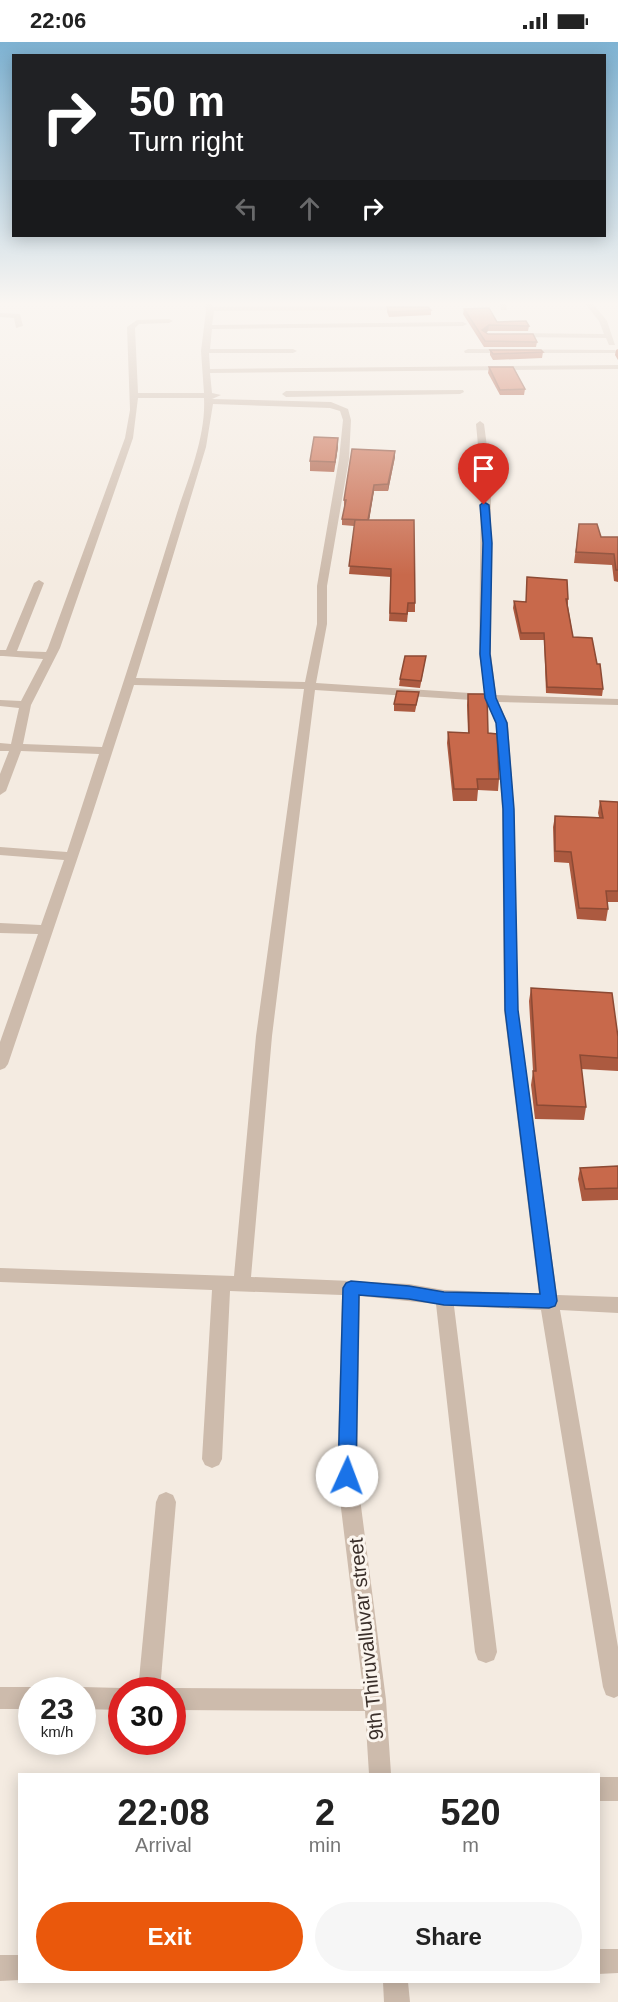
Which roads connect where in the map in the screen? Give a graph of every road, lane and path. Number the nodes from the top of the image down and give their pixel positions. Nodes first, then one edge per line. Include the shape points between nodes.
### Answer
1 (133, 392) edge
2 (208, 392) edge
3 (440, 392) edge
4 (133, 396) junction
5 (208, 398) junction
6 (480, 423) dead end
7 (39, 583) dead end
8 (5, 653) edge
9 (50, 656) junction
10 (130, 681) junction
11 (310, 686) junction
12 (490, 698) junction
13 (618, 702) edge
14 (0, 704) edge
15 (25, 705) junction
16 (0, 747) edge
17 (16, 748) junction
18 (107, 751) junction
19 (0, 791) edge
20 (0, 851) edge
21 (71, 856) junction
22 (0, 928) edge
23 (45, 930) junction
24 (0, 1064) edge
25 (0, 1275) edge
26 (221, 1284) junction
27 (242, 1284) junction
28 (351, 1288) junction
29 (444, 1298) junction
30 (549, 1301) junction
31 (618, 1305) edge
32 (212, 1459) dead end
33 (166, 1502) dead end
34 (486, 1652) dead end
35 (150, 1677) edge
36 (614, 1687) dead end
37 (0, 1698) edge
38 (18, 1698) edge
39 (186, 1699) edge
40 (375, 1700) junction
41 (380, 1773) edge
42 (600, 1789) edge
43 (618, 1789) edge
44 (618, 1961) edge
45 (600, 1962) edge
46 (18, 1967) edge
47 (0, 1968) edge
48 (396, 1983) edge
49 (397, 2002) edge

1 - 4 street
2 - 5 street
3 - 5 street
4 - 5 street
4 - 9 street via 129,438
5 - 10 street via 202,447
5 - 11 street via 331,405 346,412 344,459
6 - 12 street via 486,477 485,654
7 - 8 street
8 - 9 street
9 - 15 street
10 - 11 street
10 - 18 street
11 - 12 street
11 - 27 street via 264,1036
12 - 13 street
12 - 30 street via 502,723 508,809 511,1010
14 - 15 street
15 - 17 street
16 - 17 street
17 - 18 street
17 - 19 street
18 - 21 street
20 - 21 street
21 - 23 street
22 - 23 street
23 - 24 street
25 - 26 street
26 - 27 street
26 - 32 street
27 - 28 street
28 - 29 street
28 - 40 street, 9th Thiruvalluvar street via 347,1476
29 - 30 street
29 - 34 street
30 - 31 street
30 - 36 street
33 - 35 street
37 - 38 street
39 - 40 street
40 - 41 street, 9th Thiruvalluvar street
42 - 43 street
44 - 45 street
46 - 47 street
48 - 49 street

